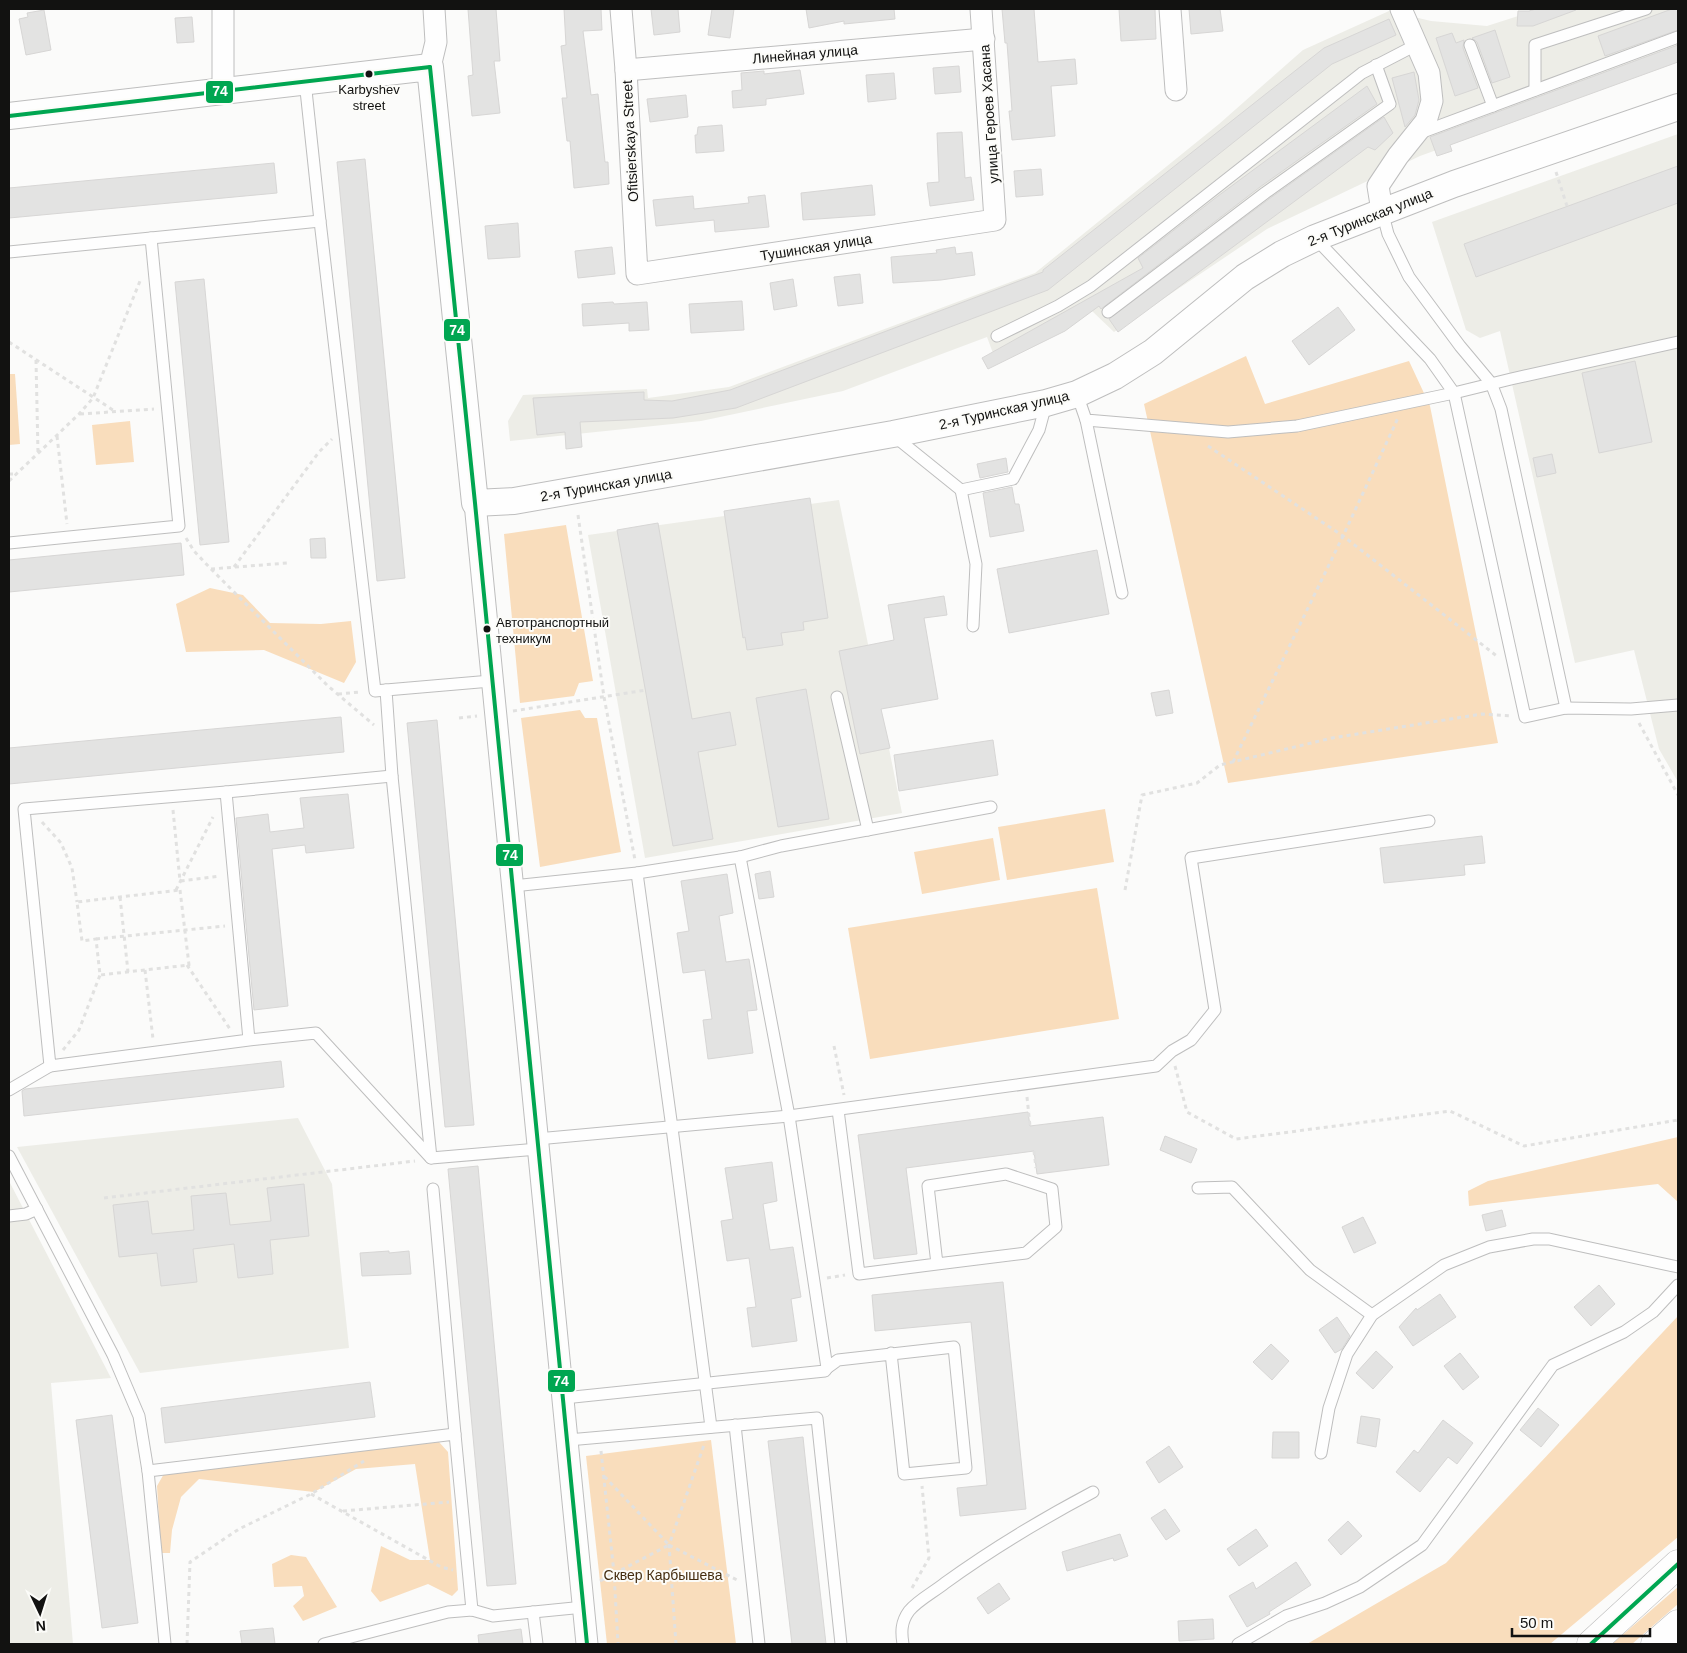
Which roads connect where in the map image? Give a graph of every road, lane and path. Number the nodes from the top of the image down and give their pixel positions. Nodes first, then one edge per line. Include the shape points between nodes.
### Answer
1 (223, 9) edge
2 (434, 9) edge
3 (621, 9) edge
4 (981, 9) edge
5 (1170, 9) edge
6 (1401, 9) edge
7 (1646, 9) edge
8 (1678, 37) edge
9 (984, 39) junction
10 (1416, 45) junction
11 (1470, 45) dead end
12 (1376, 65) junction
13 (430, 67) junction
14 (626, 70) junction
15 (305, 81) junction
16 (1176, 90) dead end
17 (1535, 90) junction
18 (223, 91) junction
19 (1494, 106) junction
20 (1678, 107) edge
21 (9, 116) edge
22 (1415, 135) junction
23 (1556, 172) dead end
24 (1567, 206) dead end
25 (1382, 211) junction
26 (995, 220) joint
27 (320, 221) junction
28 (151, 238) junction
29 (1315, 238) junction
30 (152, 250) junction
31 (9, 252) edge
32 (637, 274) joint
33 (1108, 312) dead end
34 (997, 336) dead end
35 (9, 342) edge
36 (1678, 342) edge
37 (36, 360) junction
38 (1491, 383) junction
39 (1454, 393) junction
40 (1077, 394) junction
41 (93, 398) junction
42 (1046, 403) junction
43 (1405, 404) junction
44 (168, 408) junction
45 (116, 412) junction
46 (79, 414) junction
47 (1086, 420) junction
48 (344, 426) junction
49 (1180, 428) junction
50 (893, 434) junction
51 (57, 435) junction
52 (38, 454) junction
53 (9, 474) edge
54 (17, 474) junction
55 (9, 481) edge
56 (961, 490) junction
57 (475, 503) junction
58 (578, 515) dead end
59 (179, 526) junction
60 (1343, 536) junction
61 (68, 537) junction
62 (9, 543) edge
63 (288, 563) dead end
64 (234, 567) junction
65 (211, 569) junction
66 (1122, 593) dead end
67 (973, 626) dead end
68 (1515, 670) junction
69 (492, 681) junction
70 (646, 690) dead end
71 (380, 691) junction
72 (337, 694) junction
73 (604, 697) junction
74 (837, 697) dead end
75 (1678, 705) edge
76 (1566, 708) junction
77 (1631, 709) junction
78 (495, 713) junction
79 (1525, 717) junction
80 (459, 718) dead end
81 (390, 738) junction
82 (1232, 762) junction
83 (392, 776) junction
84 (226, 792) junction
85 (1678, 795) edge
86 (172, 797) junction
87 (991, 807) dead end
88 (24, 809) junction
89 (1429, 820) dead end
90 (868, 830) junction
91 (740, 857) junction
92 (637, 873) junction
93 (233, 874) junction
94 (180, 881) junction
95 (513, 886) junction
96 (176, 890) junction
97 (1125, 890) dead end
98 (120, 897) junction
99 (77, 902) junction
100 (238, 925) junction
101 (185, 930) junction
102 (124, 936) junction
103 (96, 939) junction
104 (187, 965) junction
105 (144, 970) junction
106 (128, 972) junction
107 (100, 975) junction
108 (243, 1041) junction
109 (834, 1046) dead end
110 (1172, 1050) junction
111 (154, 1053) junction
112 (50, 1066) junction
113 (1025, 1084) junction
114 (9, 1090) edge
115 (842, 1110) junction
116 (789, 1116) junction
117 (1678, 1120) edge
118 (1030, 1126) dead end
119 (672, 1128) junction
120 (538, 1144) junction
121 (9, 1156) edge
122 (431, 1158) junction
123 (1198, 1188) dead end
124 (433, 1190) dead end
125 (104, 1198) dead end
126 (36, 1209) junction
127 (9, 1216) edge
128 (937, 1264) junction
129 (1678, 1267) edge
130 (858, 1274) junction
131 (814, 1280) junction
132 (1678, 1285) edge
133 (1372, 1315) junction
134 (891, 1353) junction
135 (827, 1368) junction
136 (706, 1384) junction
137 (564, 1398) junction
138 (735, 1425) junction
139 (710, 1427) junction
140 (455, 1434) junction
141 (600, 1437) junction
142 (568, 1440) junction
143 (1321, 1453) dead end
144 (365, 1460) dead end
145 (148, 1471) junction
146 (920, 1472) junction
147 (604, 1476) junction
148 (1094, 1492) dead end
149 (311, 1494) junction
150 (462, 1501) junction
151 (341, 1511) junction
152 (669, 1545) junction
153 (1678, 1564) edge
154 (469, 1573) junction
155 (614, 1574) junction
156 (752, 1587) junction
157 (583, 1599) junction
158 (914, 1606) junction
159 (472, 1610) junction
160 (533, 1612) junction
161 (1678, 1624) edge
162 (165, 1644) edge
163 (187, 1644) edge
164 (324, 1644) edge
165 (537, 1644) edge
166 (587, 1644) edge
167 (618, 1644) edge
168 (676, 1644) edge
169 (759, 1644) edge
170 (841, 1644) edge
171 (903, 1644) edge
172 (1238, 1644) edge
173 (1591, 1644) edge
174 (1655, 1644) edge

1 - 18 street
2 - 13 street via 436,42
3 - 14 street, Ofitsierskaya Street
4 - 9 street, улица Героев Хасана
5 - 16 street
6 - 10 street
7 - 17 lane via 1535,45
8 - 17 lane
9 - 14 street, Линейная улица
9 - 26 street, улица Героев Хасана
10 - 12 lane
10 - 22 street via 1429,73 1432,100 1426,121
11 - 19 lane
12 - 33 lane via 1390,104 1265,193
12 - 34 lane via 1091,286
13 - 15 street
13 - 57 street
14 - 32 street, Ofitsierskaya Street
15 - 18 street
15 - 27 lane
17 - 19 lane
18 - 21 street
19 - 22 lane
20 - 25 street, 2-я Туринская улица
22 - 25 street via 1378,186
23 - 24 path
25 - 29 street, 2-я Туринская улица
25 - 38 lane via 1388,234 1409,277
26 - 32 street, Тушинская улица
27 - 28 lane
27 - 48 lane
28 - 30 lane
28 - 31 lane
29 - 39 lane via 1430,359
29 - 40 street, 2-я Туринская улица via 1252,273 1153,352 1115,376
30 - 41 path
30 - 44 lane
35 - 37 path
36 - 38 lane
37 - 41 path
37 - 52 path
38 - 39 lane
38 - 76 lane via 1501,409
39 - 43 lane
39 - 68 lane
40 - 42 street, 2-я Туринская улица
40 - 47 lane
41 - 45 path
41 - 46 path
42 - 50 street, 2-я Туринская улица
42 - 56 lane via 1039,430 1013,480
43 - 49 lane via 1297,426 1228,432
43 - 60 path
44 - 45 path
44 - 59 lane
45 - 46 path
46 - 51 path
47 - 49 lane
47 - 66 lane
48 - 64 path via 319,452
48 - 71 lane
49 - 60 path
50 - 56 lane
50 - 57 street, 2-я Туринская улица via 514,501
51 - 52 path
51 - 61 path
52 - 54 path
53 - 54 path
54 - 55 path
56 - 67 lane via 976,564
57 - 69 street
58 - 73 path
59 - 61 lane
59 - 65 path
60 - 68 path
60 - 82 path
61 - 62 lane
63 - 64 path
64 - 65 path
65 - 72 path
68 - 79 lane
69 - 71 lane
69 - 78 street
70 - 73 path
71 - 72 path
71 - 81 lane
72 - 81 path
73 - 78 path
73 - 92 path
74 - 90 lane
75 - 77 lane
76 - 77 lane
76 - 79 lane
77 - 85 path
78 - 80 path
78 - 95 street
79 - 82 path via 1482,714 1332,738
81 - 83 lane
82 - 97 path via 1220,766 1197,783 1142,794
83 - 84 lane
83 - 122 lane
84 - 86 lane
84 - 93 lane
84 - 94 path
86 - 88 lane
86 - 94 path
87 - 90 lane
88 - 99 path via 61,843 72,868
88 - 112 lane
89 - 110 lane via 1190,858 1215,1010 1191,1040
90 - 91 lane
91 - 92 lane
91 - 116 lane
92 - 95 lane
92 - 119 lane
93 - 94 path
93 - 100 lane
94 - 96 path
95 - 120 street
96 - 98 path
96 - 101 path via 180,890
98 - 99 path
98 - 102 path
99 - 103 path via 82,941
100 - 101 path
100 - 108 lane
101 - 102 path
101 - 104 path
102 - 103 path
102 - 106 path
103 - 107 path
104 - 105 path
104 - 108 path
105 - 106 path
105 - 111 path
106 - 107 path
107 - 112 path via 79,1030
108 - 111 lane
108 - 122 lane via 316,1033
109 - 115 path
110 - 113 lane via 1156,1066
110 - 117 path via 1187,1112 1236,1140 1450,1111 1524,1146
111 - 112 lane
112 - 114 lane
113 - 115 lane
113 - 118 path
115 - 116 lane
115 - 130 lane
116 - 119 lane
116 - 131 lane
119 - 120 lane
119 - 136 lane
120 - 122 lane
120 - 137 street
121 - 126 lane
122 - 125 path via 403,1164
123 - 133 lane via 1232,1187 1310,1270
124 - 140 lane
126 - 127 lane
126 - 145 lane via 114,1355 139,1416
128 - 128 lane via 1026,1253 1056,1227 1052,1190 1006,1174 928,1186
128 - 130 lane
129 - 133 lane via 1549,1239 1533,1239 1489,1247 1444,1265
130 - 131 path
131 - 135 lane
132 - 172 lane via 1653,1312 1624,1332 1553,1365 1422,1545 1360,1587 1286,1616
133 - 143 lane via 1346,1354 1329,1408
134 - 135 lane via 838,1360
134 - 146 lane via 904,1474
134 - 146 lane via 954,1347 966,1468
135 - 136 lane via 825,1371
136 - 137 lane
136 - 139 lane
137 - 142 street
138 - 139 lane
138 - 156 lane
138 - 170 lane via 817,1418
139 - 141 lane
139 - 152 path
140 - 145 lane
140 - 150 lane
141 - 142 lane
141 - 147 path
142 - 157 street
144 - 149 path
145 - 162 lane
146 - 158 path via 929,1558 912,1588
147 - 152 path
147 - 155 path
148 - 158 lane via 978,1559
149 - 151 path
149 - 163 path via 239,1529 190,1562
150 - 151 path
150 - 154 lane
151 - 154 path via 441,1567
152 - 155 path
152 - 156 path
152 - 168 path
153 - 173 main road
154 - 159 lane
155 - 157 path
155 - 167 path
156 - 169 lane
157 - 160 lane
157 - 166 street
158 - 171 lane via 901,1630
159 - 160 lane via 493,1616
159 - 164 lane via 448,1612
160 - 165 lane
161 - 174 main road

